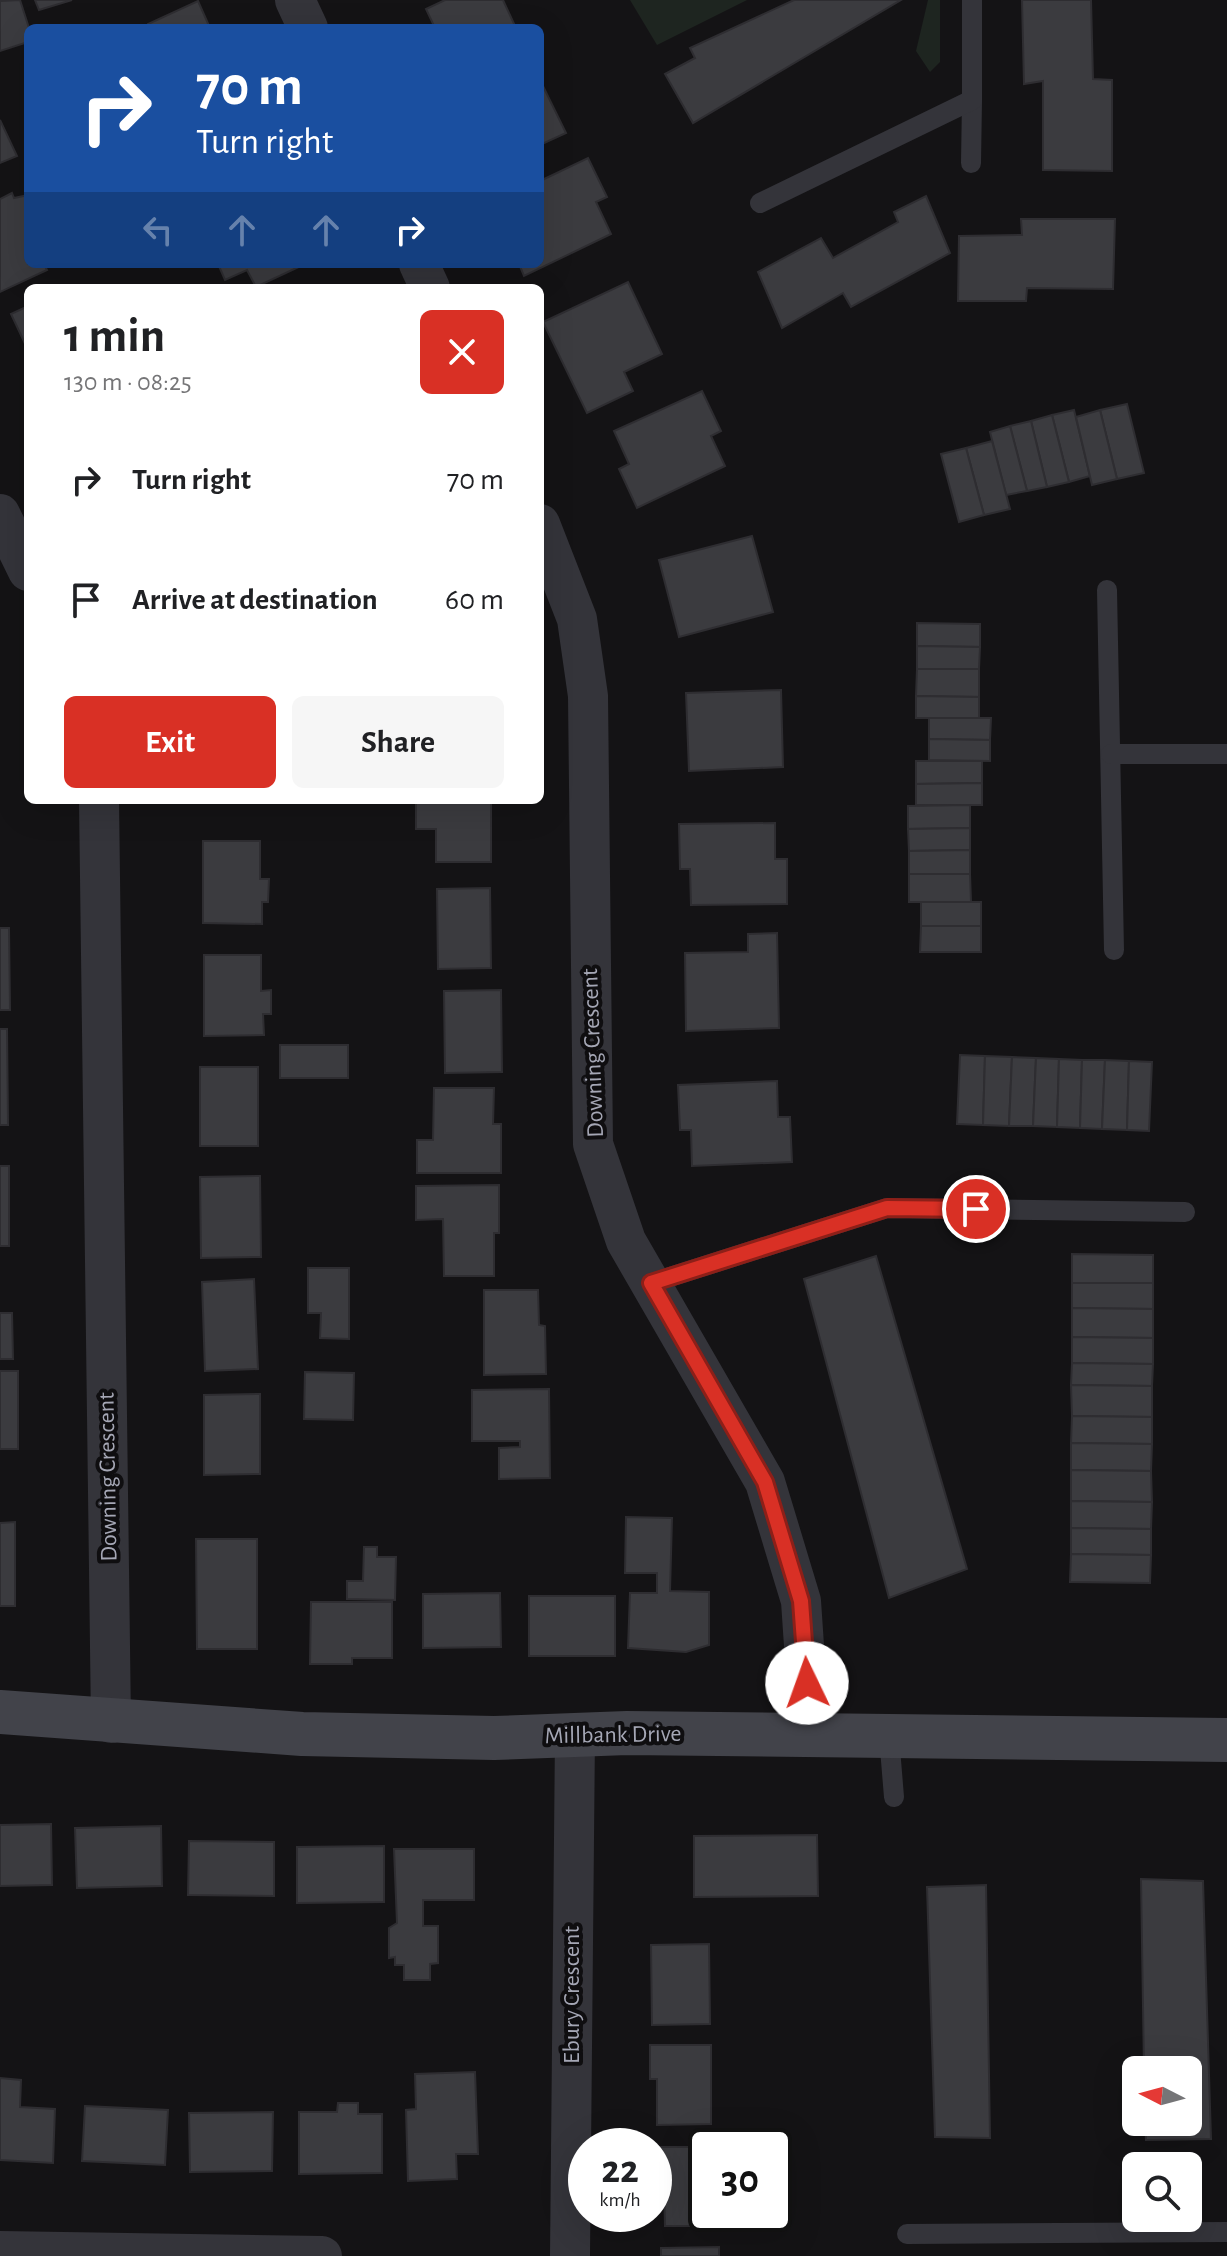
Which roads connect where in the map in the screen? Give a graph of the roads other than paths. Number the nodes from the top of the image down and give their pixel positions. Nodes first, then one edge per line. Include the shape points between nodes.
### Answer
1 (295, 0) edge
2 (972, 0) edge
3 (306, 24) edge
4 (972, 100) junction
5 (971, 163) dead end
6 (760, 203) dead end
7 (0, 514) edge
8 (544, 534) edge
9 (24, 563) edge
10 (1107, 590) dead end
11 (1111, 754) junction
12 (1227, 754) edge
13 (99, 804) edge
14 (1114, 950) dead end
15 (1185, 1212) dead end
16 (651, 1283) junction
17 (0, 1712) edge
18 (111, 1723) junction
19 (575, 1734) junction
20 (810, 1735) junction
21 (889, 1736) junction
22 (1227, 1740) edge
23 (894, 1797) dead end
24 (1227, 2232) edge
25 (907, 2234) dead end
26 (0, 2251) edge
27 (322, 2256) edge
28 (570, 2256) edge

1 - 3 street
2 - 4 lane
4 - 5 lane
4 - 6 lane
7 - 9 street
8 - 16 street, Downing Crescent via 577,619 588,696 593,1144 626,1241
10 - 11 lane
11 - 12 lane
11 - 14 lane
13 - 18 street, Downing Crescent
15 - 16 lane via 887,1208
16 - 20 street, Downing Crescent via 765,1482 801,1601
17 - 18 street, Millbank Drive
18 - 19 street, Millbank Drive via 302,1734
19 - 20 street, Millbank Drive
19 - 28 street, Ebury Crescent
20 - 21 street, Millbank Drive
21 - 22 street, Millbank Drive
21 - 23 lane
24 - 25 lane
26 - 27 street

